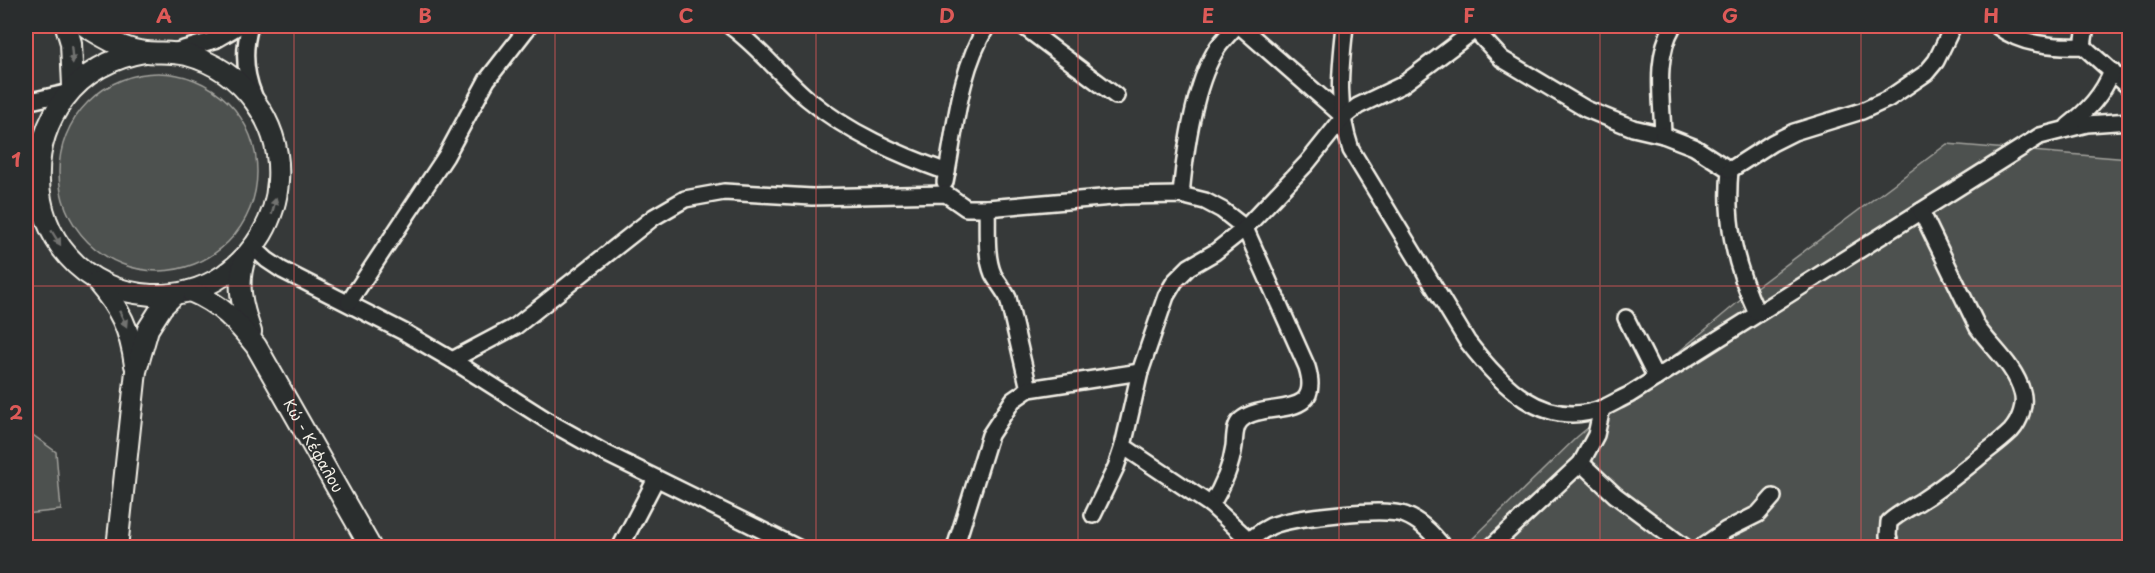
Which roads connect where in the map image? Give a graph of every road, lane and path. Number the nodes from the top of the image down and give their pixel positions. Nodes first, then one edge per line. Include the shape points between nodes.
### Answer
1 (66, 26) edge
2 (85, 26) edge
3 (239, 26) edge
4 (250, 26) edge
5 (529, 26) edge
6 (730, 26) edge
7 (987, 26) edge
8 (1023, 26) edge
9 (1238, 26) edge
10 (1345, 26) edge
11 (1673, 26) edge
12 (1953, 26) edge
13 (1997, 26) edge
14 (2086, 26) edge
15 (1477, 27) edge
16 (2083, 46) junction
17 (145, 52) junction
18 (172, 52) junction
19 (2112, 71) junction
20 (2130, 88) edge
21 (69, 90) junction
22 (1116, 96) dead end
23 (26, 102) edge
24 (261, 110) junction
25 (1344, 117) junction
26 (2130, 121) edge
27 (2065, 128) junction
28 (1663, 135) junction
29 (26, 139) edge
30 (36, 168) junction
31 (1730, 170) junction
32 (947, 172) junction
33 (946, 194) junction
34 (1181, 195) junction
35 (987, 208) junction
36 (1921, 211) junction
37 (1245, 228) junction
38 (249, 252) junction
39 (91, 275) junction
40 (183, 292) junction
41 (349, 302) junction
42 (1757, 313) junction
43 (1626, 318) dead end
44 (256, 346) junction
45 (452, 360) junction
46 (136, 370) junction
47 (1140, 372) junction
48 (1656, 378) junction
49 (1029, 389) junction
50 (1602, 408) junction
51 (1123, 446) junction
52 (1581, 463) junction
53 (656, 479) junction
54 (1773, 497) dead end
55 (1211, 505) junction
56 (1093, 515) dead end
57 (1245, 544) edge
58 (117, 548) edge
59 (371, 548) edge
60 (620, 548) edge
61 (798, 548) edge
62 (955, 548) edge
63 (1444, 548) edge
64 (1490, 548) edge
65 (1686, 548) edge
66 (1700, 548) edge
67 (1891, 548) edge

1 -> 21 main road via 71,42
2 - 17 main road
3 - 18 street via 215,40
4 - 24 street via 245,48 246,73
5 - 41 street via 487,80 446,156
6 - 32 street via 832,117 868,140
7 - 32 street via 978,39 961,92
8 - 22 street
9 - 25 street
9 - 34 street via 1217,48 1202,82
10 - 25 street via 1339,75
11 - 28 street via 1663,47 1661,65
12 - 31 street via 1936,62 1888,99 1794,132
13 - 16 street via 2039,45
14 - 16 street
15 - 25 street via 1402,85
15 - 28 street via 1502,58 1586,109
16 - 19 street
17 - 18 main road
17 - 21 main road via 106,63
18 - 24 main road via 223,71 241,85
19 - 20 street
19 - 27 street via 2091,107
21 - 23 street
21 - 30 main road via 45,128
38 -> 24 main road via 272,215 279,175 272,134
25 - 37 street
25 - 50 street via 1351,150 1467,341 1487,366 1512,392 1552,411 1579,413
26 - 27 street
27 - 36 street via 2040,136
28 - 31 street via 1694,147
29 - 30 street
30 -> 39 main road via 44,217 72,260
31 - 42 street via 1728,196 1735,252 1742,281
32 - 33 street
33 - 35 street via 966,208
33 - 45 street via 812,197 724,192 685,198 654,217 516,326
34 - 35 street
34 - 37 street via 1205,201
35 - 49 street via 991,266 1008,298
36 - 42 street
36 - 67 street via 1978,328 2015,376 2023,393 2022,413 2013,430 1960,474 1889,522
37 - 47 street via 1175,281 1166,296
37 - 55 street via 1307,367 1310,393 1290,406 1240,421 1230,468
38 - 40 main road via 220,278
38 - 41 street
38 - 44 main road, Κώ - Κέφαλου via 239,286
39 - 40 main road via 132,292
39 -> 46 main road via 124,320
40 - 44 main road, Κώ - Κέφαλου via 205,297 233,318
40 - 46 main road via 162,307 148,329
41 - 45 street
42 - 48 street
43 - 48 street
44 - 59 main road, Κώ - Κέφαλου
45 - 53 street via 553,424
46 - 58 main road
47 - 49 street
47 - 51 street
48 - 50 street
49 - 62 street via 1013,400 990,435
50 - 52 street via 1596,435
51 - 55 street
51 - 56 street
52 - 64 street
52 - 65 street via 1615,495
53 - 60 street
53 - 61 street
54 - 66 street via 1758,514
55 - 57 street
57 - 63 street via 1271,526 1304,518 1386,511 1405,514 1416,521

